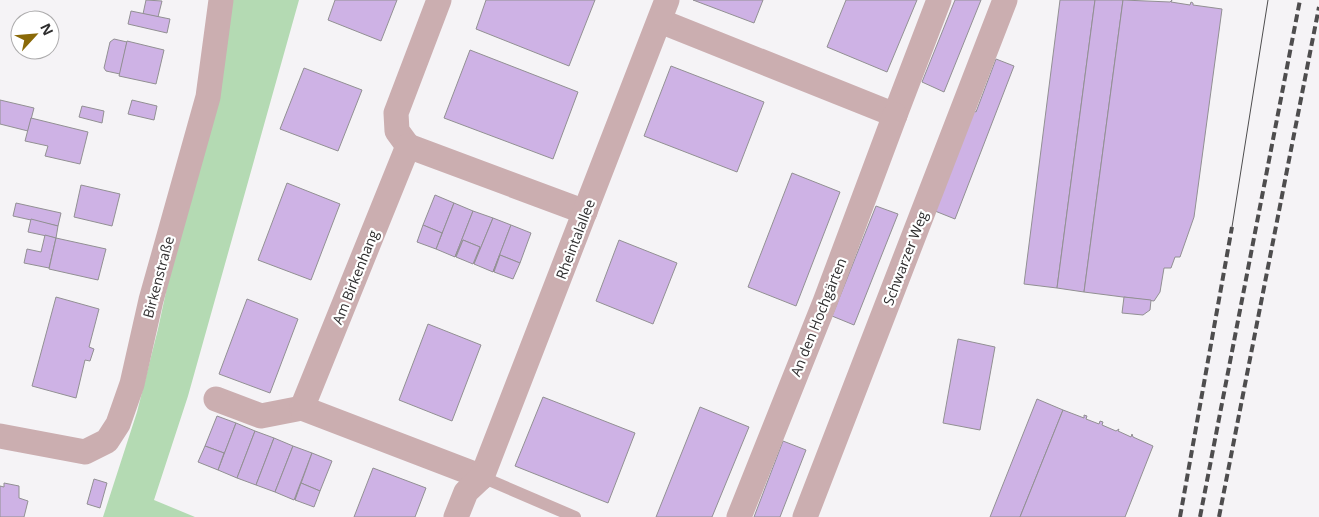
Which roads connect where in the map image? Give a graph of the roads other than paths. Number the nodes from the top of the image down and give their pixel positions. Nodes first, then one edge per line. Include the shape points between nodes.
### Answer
1 (221, 0) edge
2 (439, 0) edge
3 (939, 0) edge
4 (1006, 0) edge
5 (664, 10) edge
6 (895, 115) junction
7 (408, 146) junction
8 (585, 212) junction
9 (216, 399) dead end
10 (302, 408) junction
11 (0, 436) edge
12 (482, 477) junction
13 (456, 517) edge
14 (575, 517) edge
15 (738, 517) edge
16 (805, 517) edge

1 - 11 street, Birkenstraße via 208,97 151,300 132,384 118,424 107,441 85,452
2 - 7 street via 396,113 397,131
3 - 6 street, An den Hochgärten
4 - 16 street, Schwarzer Weg
5 - 6 street
5 - 8 street, Rheintalallee
6 - 15 street, An den Hochgärten via 825,302
7 - 8 street
7 - 10 street, Am Birkenhang
8 - 12 street, Rheintalallee
9 - 10 street via 260,416
10 - 12 street
12 - 13 street, Rheintalallee via 466,492
12 - 14 lane

